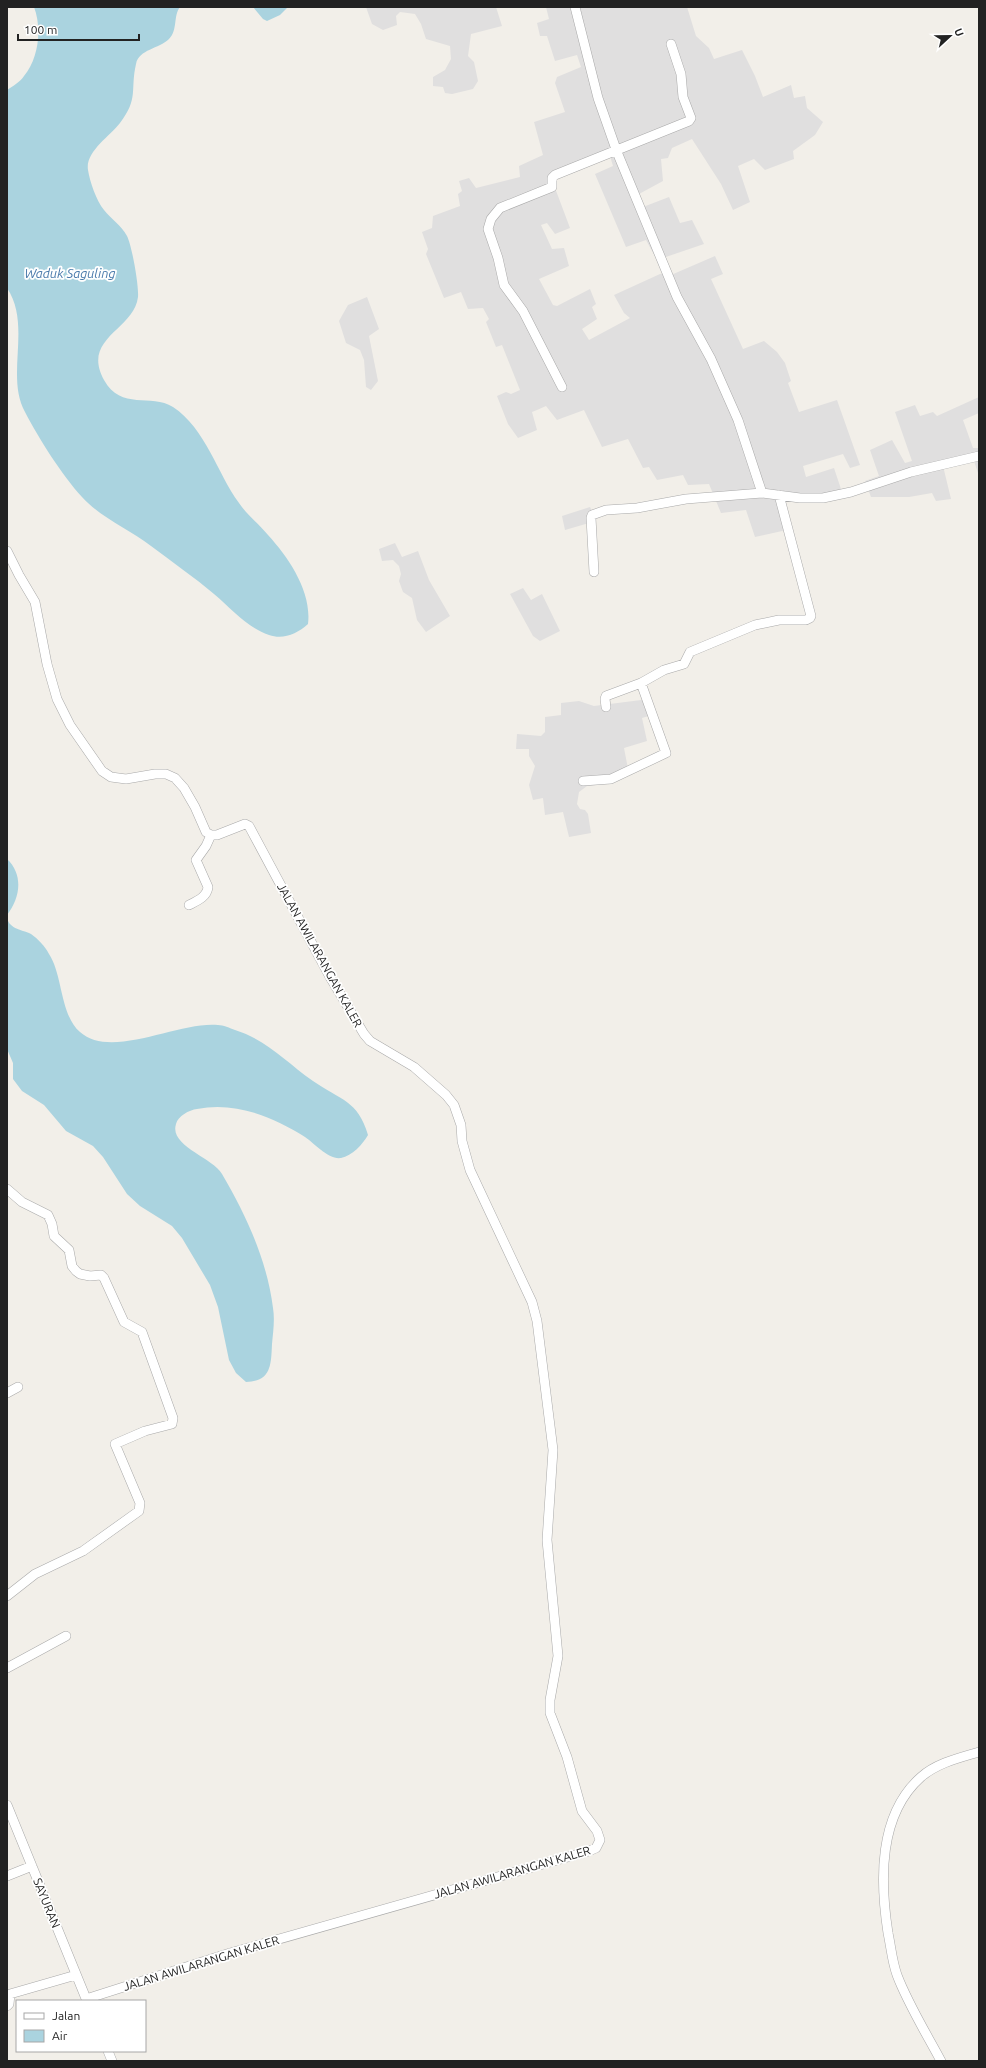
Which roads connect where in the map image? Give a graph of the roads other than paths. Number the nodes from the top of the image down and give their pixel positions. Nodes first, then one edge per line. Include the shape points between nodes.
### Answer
1 (575, 7) edge
2 (671, 44) dead end
3 (617, 152) junction
4 (562, 387) dead end
5 (979, 456) edge
6 (762, 493) junction
7 (779, 495) junction
8 (7, 551) edge
9 (594, 572) dead end
10 (641, 683) junction
11 (606, 707) dead end
12 (583, 781) dead end
13 (211, 835) junction
14 (189, 905) dead end
15 (7, 1189) edge
16 (18, 1387) dead end
17 (7, 1392) edge
18 (7, 1596) edge
19 (66, 1636) dead end
20 (7, 1668) edge
21 (979, 1752) edge
22 (7, 1805) edge
23 (10, 1818) edge
24 (32, 1866) junction
25 (7, 1876) edge
26 (76, 1975) junction
27 (86, 2000) edge
28 (7, 2006) edge
29 (941, 2061) edge

1 - 3 street via 598,98
2 - 3 street via 681,74 683,96 690,120
3 - 4 street via 555,175 552,178 552,187 500,208 489,223 488,229 504,285 523,311
3 - 6 street via 677,297 711,359 738,420
5 - 7 street via 911,472 830,497
6 - 7 street
6 - 9 street via 686,499 637,508 606,510 592,515
7 - 10 street via 810,618 761,624 709,643 689,653 684,664 659,672
8 - 13 street via 35,602 46,664 57,699 88,752 102,771 111,777 126,779 166,774 175,778 195,807 206,832
10 - 11 street via 606,696
10 - 12 street via 666,753 611,779
13 - 14 street via 196,860 208,887 207,892
13 - 27 street, JALAN AWILARANGAN KALER via 245,824 249,826 330,977 364,1034 370,1041 414,1067 454,1105 461,1125 462,1141 470,1170 532,1302 537,1321 553,1450 547,1540 558,1656 550,1695 550,1713 567,1757 582,1811 597,1831 600,1840 596,1848 589,1851 230,1953
15 - 18 street via 22,1202 48,1215 54,1236 69,1250 72,1266 76,1271 90,1276 101,1275 104,1278 124,1322 142,1332 173,1418 172,1424 145,1431 115,1444 140,1504 139,1511 83,1551 35,1574
16 - 17 street
19 - 20 street
21 - 29 street via 937,1767 915,1784 896,1813 885,1852 885,1905 893,1963 903,1988
22 - 23 street, SAYURAN
23 - 24 street, SAYURAN
24 - 25 street
24 - 26 street, SAYURAN
26 - 27 street, SAYURAN
26 - 28 street via 10,1994

